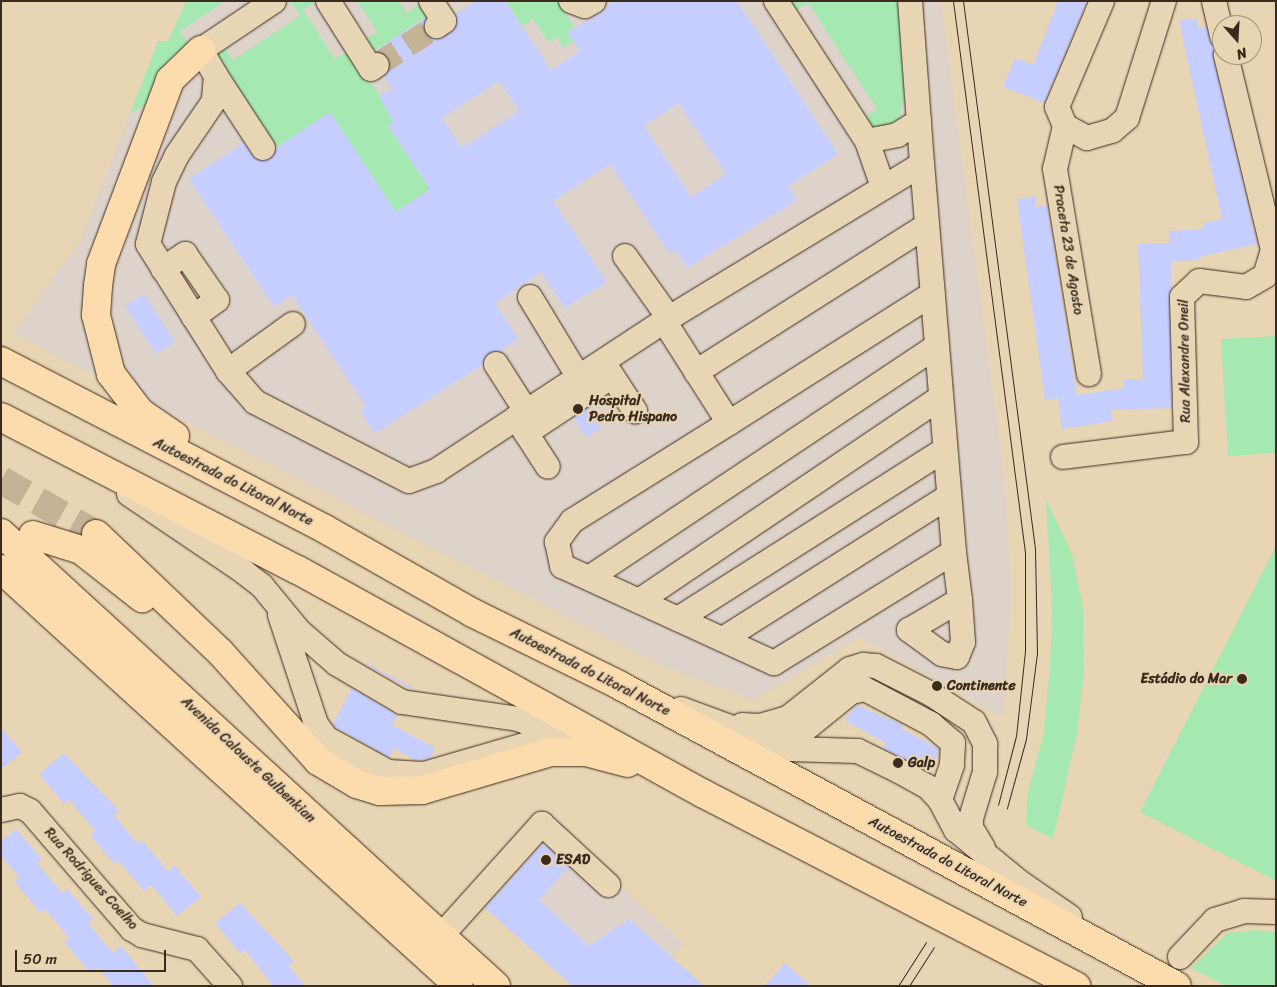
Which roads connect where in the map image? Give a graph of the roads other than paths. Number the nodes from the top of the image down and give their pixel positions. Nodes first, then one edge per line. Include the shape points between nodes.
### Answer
1 (274, 1) edge
2 (328, 1) edge
3 (431, 1) edge
4 (571, 1) edge
5 (594, 1) edge
6 (776, 1) edge
7 (910, 1) edge
8 (1102, 1) edge
9 (1164, 1) edge
10 (1214, 1) edge
11 (1217, 15) edge
12 (437, 26) dead end
13 (201, 50) junction
14 (377, 65) dead end
15 (1228, 65) edge
16 (216, 76) junction
17 (919, 121) junction
18 (1065, 126) junction
19 (867, 141) junction
20 (263, 148) dead end
21 (922, 164) junction
22 (883, 187) junction
23 (926, 226) junction
24 (625, 256) dead end
25 (932, 294) junction
26 (530, 297) dead end
27 (666, 319) junction
28 (293, 324) dead end
29 (936, 347) junction
30 (1, 361) edge
31 (496, 364) dead end
32 (607, 368) junction
33 (228, 371) junction
34 (696, 372) junction
35 (1089, 374) dead end
36 (578, 376) junction
37 (940, 398) junction
38 (635, 411) dead end
39 (1, 417) edge
40 (523, 421) junction
41 (730, 423) junction
42 (944, 450) junction
43 (1063, 457) dead end
44 (78, 459) junction
45 (548, 467) dead end
46 (948, 497) junction
47 (325, 529) junction
48 (1, 533) edge
49 (96, 534) tunnel mouth
50 (33, 535) dead end
51 (954, 552) junction
52 (2, 570) edge
53 (589, 578) junction
54 (960, 600) dead end
55 (639, 601) junction
56 (277, 604) junction
57 (678, 619) junction
58 (722, 639) junction
59 (617, 684) junction
60 (280, 720) junction
61 (726, 724) junction
62 (572, 738) junction
63 (768, 739) junction
64 (625, 762) junction
65 (704, 794) junction
66 (940, 800) junction
67 (1, 810) edge
68 (985, 852) junction
69 (608, 884) dead end
70 (1276, 912) edge
71 (441, 936) junction
72 (1180, 957) dead end
73 (1133, 962) junction
74 (230, 986) edge
75 (459, 986) edge
76 (496, 986) edge
77 (1076, 986) edge
78 (1178, 986) edge

1 - 13 street
2 - 14 street via 371,69
3 - 12 street via 444,21
4 - 5 street via 579,6
6 - 19 street
7 - 17 street
8 - 18 street via 1057,107
9 - 18 street via 1126,118 1120,126 1087,138
10 - 11 street
13 - 16 street
13 - 47 main road via 170,80 101,264 96,315 101,345 111,374 140,412
15 - 43 street, Rua Alexandre Oneil via 1272,250 1265,276 1246,287 1199,281 1182,297 1186,442
16 - 20 street
16 - 33 street via 214,101 177,155 164,182 148,240 163,269 184,254 217,300 194,317
17 - 19 street via 897,135
17 - 21 street
18 - 35 street, Praceta 23 de Agosto via 1055,169
19 - 22 street
21 - 22 street
21 - 23 street
22 - 27 street
23 - 25 street
23 - 34 street
24 - 27 street
25 - 29 street
25 - 41 street
26 - 36 street
27 - 32 street
27 - 34 street
28 - 33 street
29 - 37 street
29 - 53 street
30 - 47 main road, Autoestrada do Litoral Norte
31 - 40 street
32 - 36 street
32 - 38 street
32 - 40 street
33 - 40 street via 255,402 409,481 436,471
34 - 41 street
36 - 40 street
37 - 42 street
37 - 55 street
39 - 44 main road
40 - 45 street
41 - 53 street via 572,522 557,542 562,566
42 - 46 street
42 - 57 street
44 - 56 street via 215,550 262,586
44 - 65 main road via 298,570
46 - 51 street
46 - 58 street
47 - 59 main road, Autoestrada do Litoral Norte via 473,613
48 - 71 main road, Avenida Calouste Gulbenkian
49 - 60 main road via 220,652
50 - 60 main road via 81,550 107,567
51 - 54 street
51 - 58 street via 774,663
52 - 75 main road, Avenida Calouste Gulbenkian
53 - 55 street
55 - 57 street
56 - 62 street via 314,647 402,702 518,719
56 - 62 street via 316,724 326,738 388,772 424,774 542,740
57 - 58 street
59 - 61 street
59 - 73 main road, Autoestrada do Litoral Norte
60 - 64 main road via 336,774 380,791 422,790 551,752 586,752
61 - 63 street
61 - 68 street via 760,726 788,718 850,669 876,666 932,694 974,722 985,744 985,772 971,828
62 - 64 street
63 - 66 street via 807,752 858,751 928,787
63 - 66 street via 803,731 851,692 865,690 931,724 953,742 952,765
64 - 65 main road
65 - 77 main road
66 - 68 street via 956,830
67 - 74 street, Rua Rodrigues Coelho via 20,806 30,811 132,929 142,935 197,949
68 - 73 street via 1018,881
69 - 71 street via 542,824
70 - 72 street via 1244,911 1215,920
71 - 76 main road, Avenida Calouste Gulbenkian
73 - 78 main road, Autoestrada do Litoral Norte

